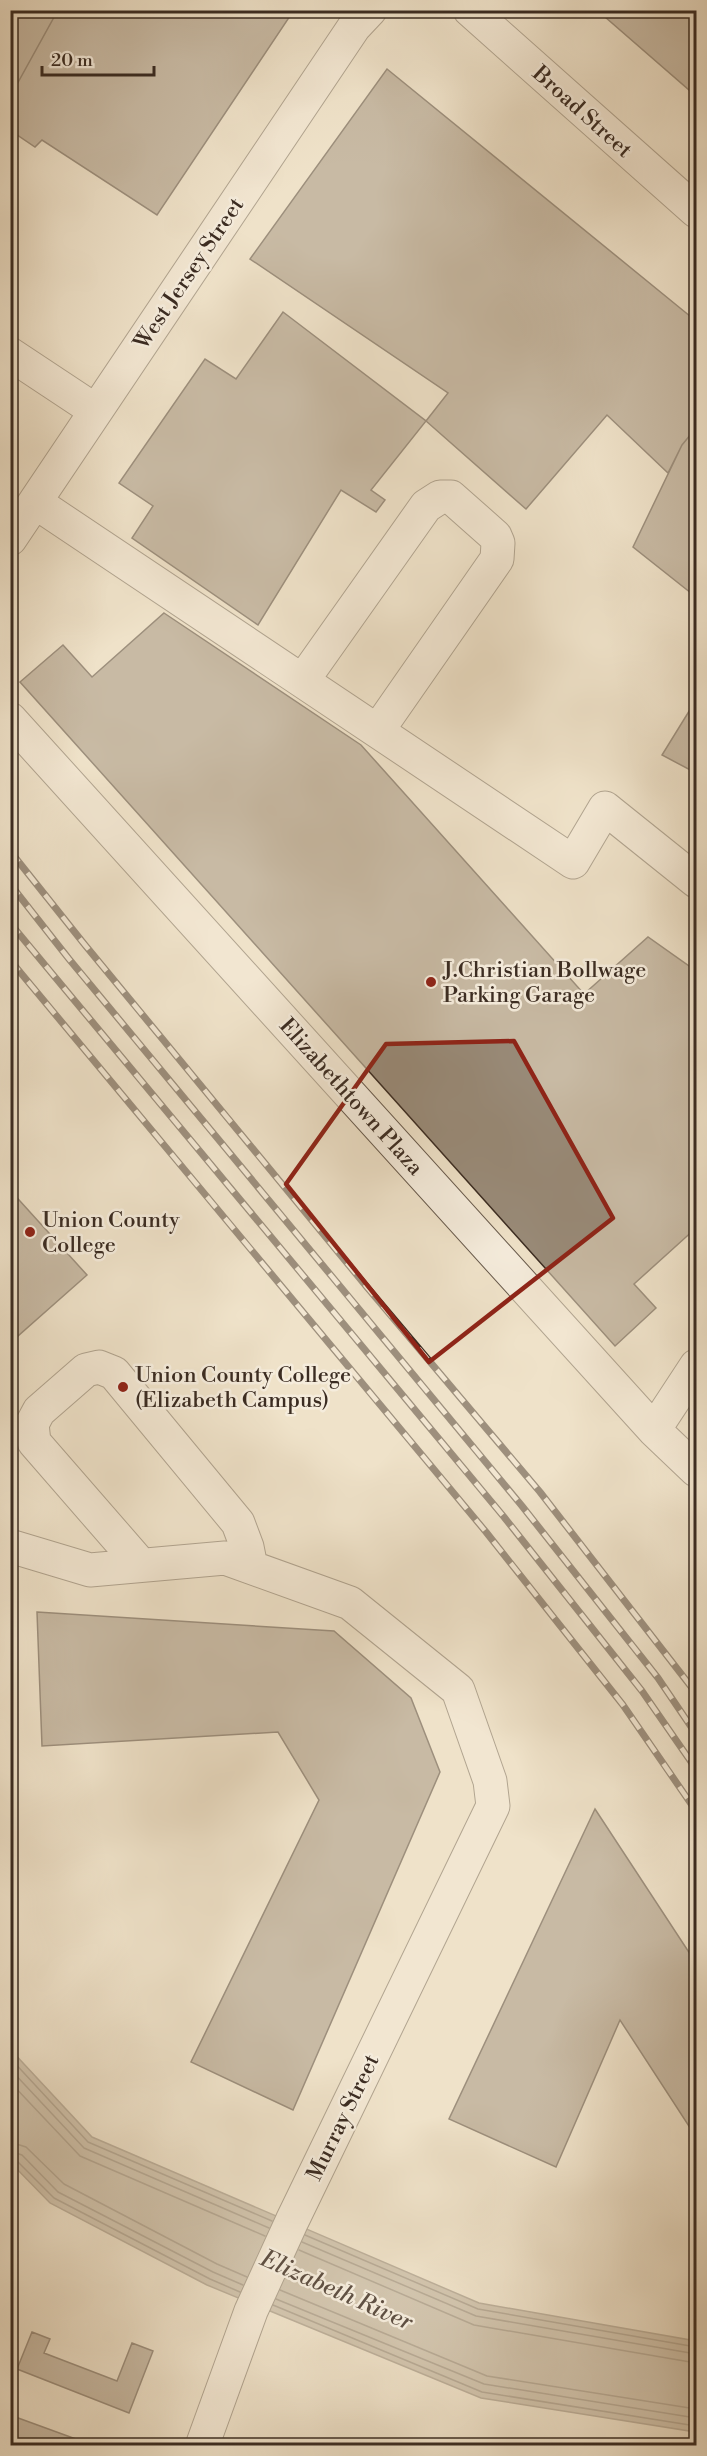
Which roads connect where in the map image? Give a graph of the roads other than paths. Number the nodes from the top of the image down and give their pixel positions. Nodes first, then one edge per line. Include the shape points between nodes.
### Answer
1 (370, 10) edge
2 (470, 10) edge
3 (696, 211) edge
4 (10, 354) edge
5 (96, 411) junction
6 (35, 502) junction
7 (10, 539) edge
8 (303, 680) junction
9 (10, 719) edge
10 (378, 730) junction
11 (696, 881) edge
12 (696, 1366) edge
13 (654, 1430) junction
14 (696, 1470) edge
15 (10, 1546) edge
16 (141, 1565) junction
17 (251, 1567) junction
18 (202, 2445) edge

1 - 5 street, West Jersey Street via 354,27
2 - 3 street, Broad Street
4 - 5 street
5 - 6 street, West Jersey Street
6 - 7 street, West Jersey Street
6 - 8 street
8 - 10 street
8 - 10 street via 426,506 440,497 451,498 495,536 497,558
9 - 13 street, Elizabethtown Plaza
10 - 11 street via 573,862 605,808
12 - 13 street
13 - 14 street, Elizabethtown Plaza
15 - 16 street via 90,1570
16 - 17 street via 225,1557
16 - 17 street via 34,1442 32,1424 39,1411 86,1370 99,1367 114,1372 238,1522
17 - 18 street, Murray Street via 350,1603 458,1690 490,1781 493,1806 250,2311

